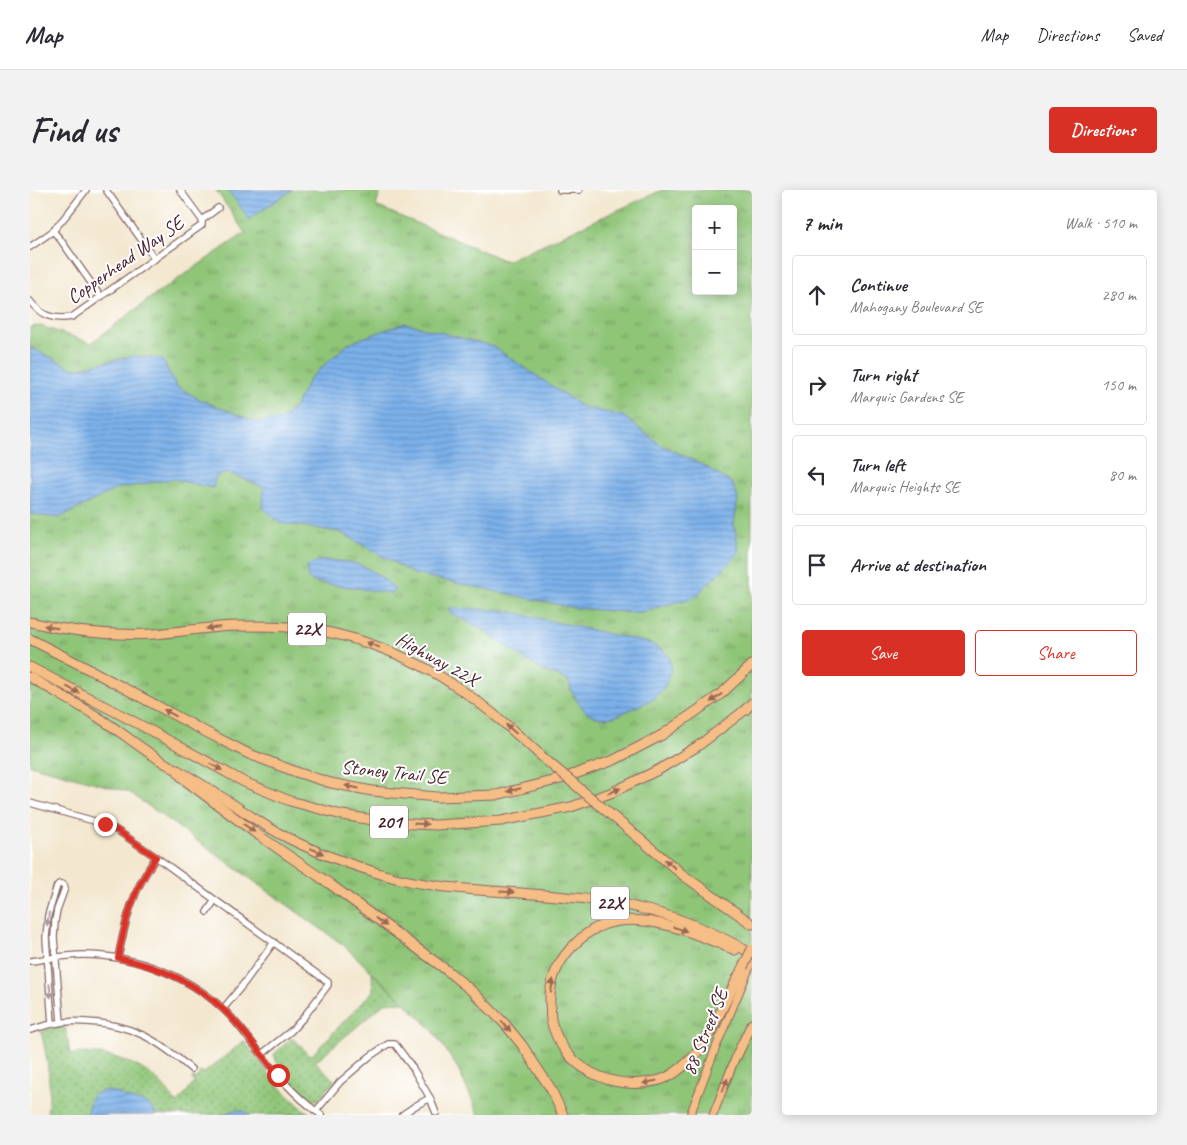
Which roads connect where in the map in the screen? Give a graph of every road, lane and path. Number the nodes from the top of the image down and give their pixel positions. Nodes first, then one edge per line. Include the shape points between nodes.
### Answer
1 (86, 190) edge
2 (106, 190) edge
3 (180, 190) edge
4 (560, 190) edge
5 (579, 190) edge
6 (218, 208) dead end
7 (202, 220) junction
8 (53, 230) junction
9 (30, 246) edge
10 (155, 259) junction
11 (100, 297) junction
12 (30, 301) edge
13 (30, 622) edge
14 (30, 639) edge
15 (752, 665) edge
16 (30, 667) edge
17 (30, 677) edge
18 (752, 703) edge
19 (169, 766) junction
20 (30, 803) edge
21 (156, 857) junction
22 (215, 900) junction
23 (207, 912) dead end
24 (752, 924) edge
25 (274, 942) junction
26 (752, 948) edge
27 (752, 955) edge
28 (56, 958) junction
29 (118, 958) junction
30 (48, 959) junction
31 (30, 962) edge
32 (752, 962) edge
33 (746, 969) junction
34 (223, 1009) junction
35 (752, 1018) edge
36 (60, 1022) junction
37 (52, 1024) junction
38 (752, 1024) edge
39 (30, 1030) edge
40 (262, 1054) junction
41 (736, 1055) junction
42 (191, 1069) dead end
43 (430, 1098) junction
44 (436, 1112) dead end
45 (318, 1113) edge
46 (402, 1115) edge
47 (563, 1115) edge
48 (690, 1115) edge
49 (714, 1115) edge

1 - 8 street
2 - 10 street
3 - 7 street, Copperhead Way SE
4 - 5 street
6 - 7 street
7 - 10 street, Copperhead Way SE via 202,225
8 - 9 street
8 - 11 street
10 - 11 street, Copperhead Way SE
11 - 12 street, Copperhead Way SE via 72,317 62,319 43,315
24 -> 13 highway, Highway 22X / 22X, bridge via 683,874 460,688 396,654 328,632 288,626 239,626 122,635 57,629
15 -> 14 highway, Stoney Trail SE / 201 via 721,694 662,735 614,760 561,779 496,795 437,797 372,791 331,783 266,761
16 -> 18 highway, 201 via 244,782 290,801 342,815 392,823 436,825 502,821 571,807 613,792 660,769 698,746
17 - 19 highway, 22X
19 -> 27 highway, 22X via 292,840 382,875 424,884 547,895 639,908 699,927
19 -> 47 highway via 473,992 522,1045 551,1089
20 - 21 street via 105,824
21 - 22 street
21 - 29 street via 134,897
22 - 23 street
22 - 25 street
25 - 34 street
25 - 40 street via 328,985 291,1031
26 - 33 highway, bridge
33 -> 27 highway via 692,1058 662,1080 620,1083 586,1070 562,1046 551,1018 551,986 563,958 582,938 606,924 640,921 670,926
28 - 29 street via 83,955
28 - 30 street
28 -> 30 street via 54,927 65,888 62,884 57,886 48,915
28 - 36 street
29 - 34 street via 174,977
30 - 31 street
30 -> 37 street
32 - 33 main road, 88 Street SE
33 - 48 main road, 88 Street SE
34 - 40 street
35 - 41 main road, 88 Street SE
36 - 37 street
36 - 42 street via 94,1022 130,1029 161,1044
37 - 39 street
38 - 41 highway
40 - 45 street via 286,1084
49 -> 41 main road, 88 Street SE
43 - 44 street
43 - 45 street via 395,1044 388,1044 340,1082
43 - 46 street

